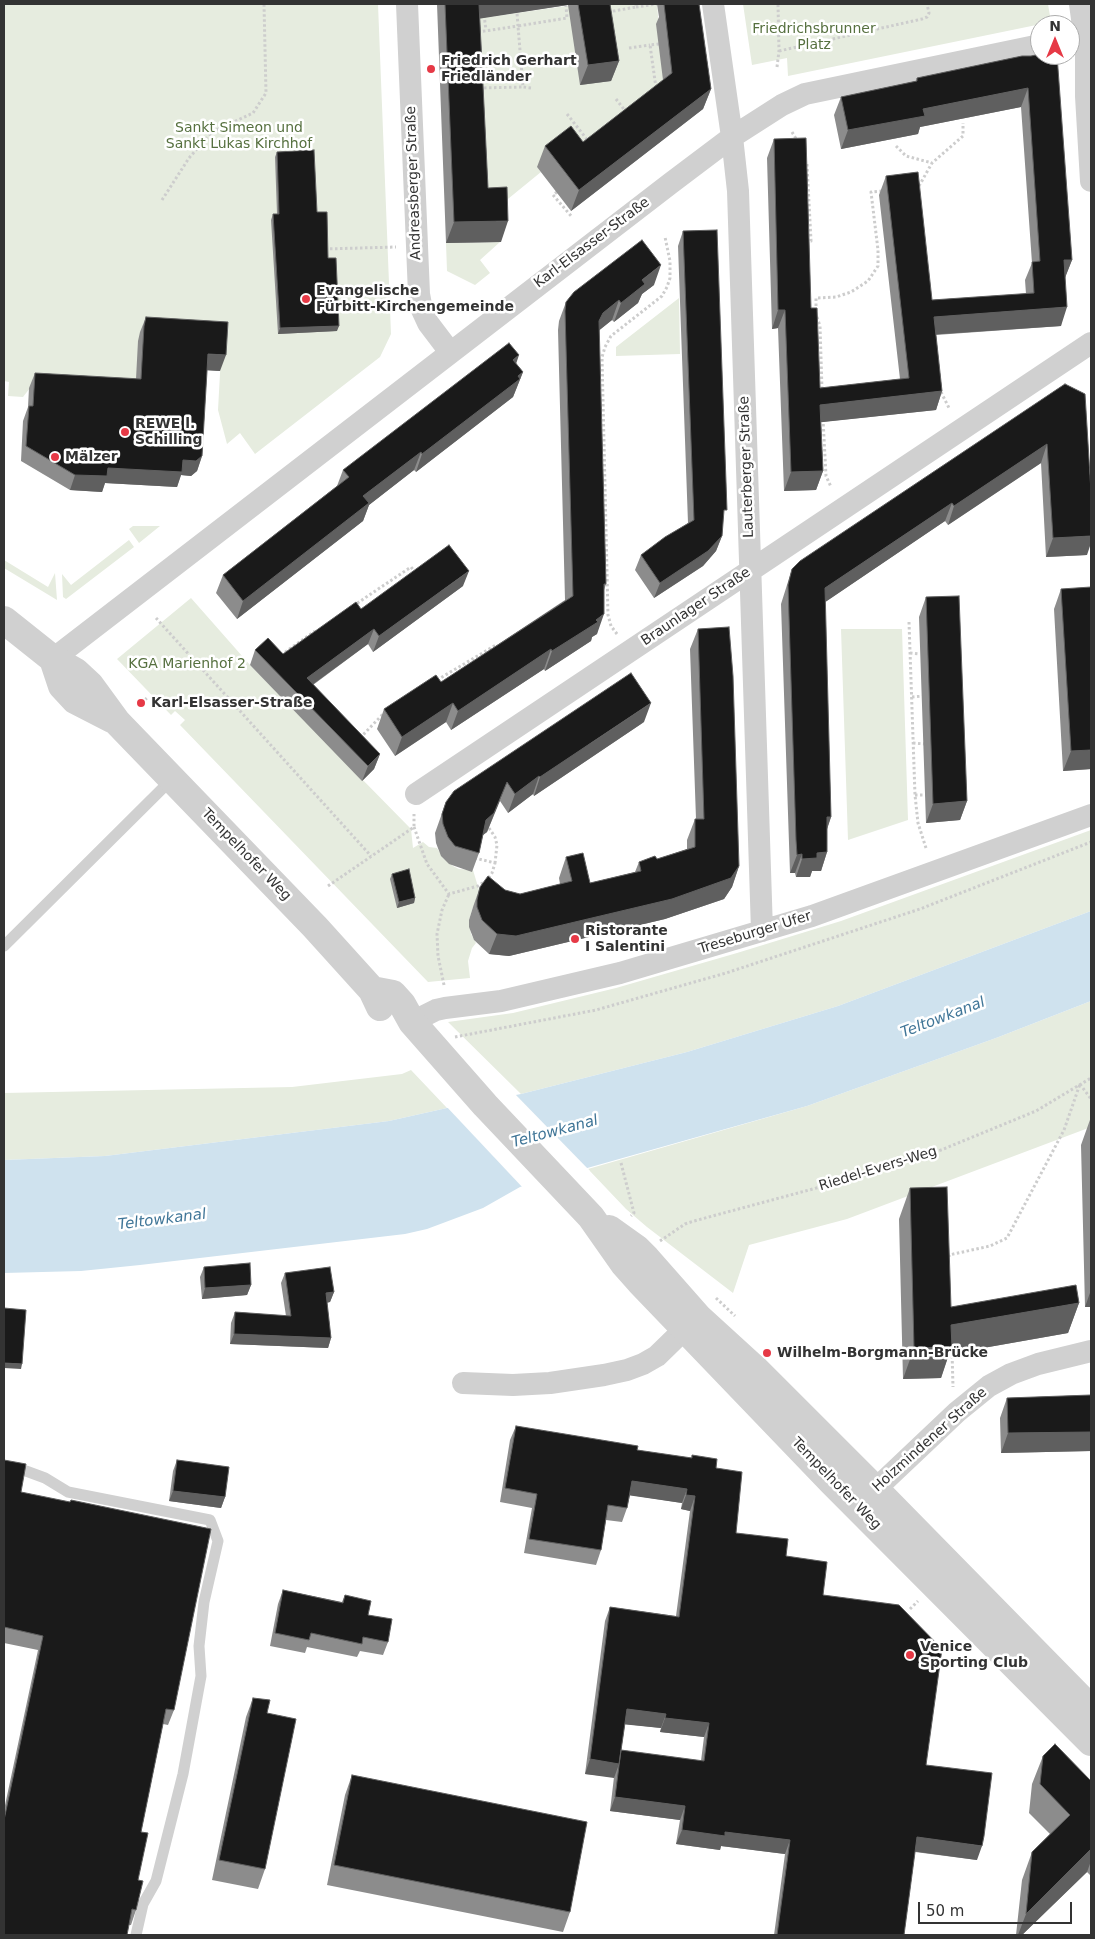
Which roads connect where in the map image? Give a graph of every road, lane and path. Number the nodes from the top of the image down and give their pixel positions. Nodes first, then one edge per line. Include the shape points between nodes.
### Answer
1 (264, 4) edge
2 (407, 4) edge
3 (657, 4) edge
4 (713, 4) edge
5 (778, 4) edge
6 (927, 4) edge
7 (566, 6) dead end
8 (636, 6) edge
9 (607, 12) edge
10 (516, 13) dead end
11 (484, 15) dead end
12 (518, 26) junction
13 (486, 30) junction
14 (472, 32) edge
15 (477, 32) junction
16 (478, 41) edge
17 (1080, 42) edge
18 (659, 44) dead end
19 (650, 45) junction
20 (1030, 47) edge
21 (629, 48) dead end
22 (779, 51) junction
23 (777, 67) dead end
24 (482, 78) edge
25 (524, 87) junction
26 (475, 88) edge
27 (482, 88) junction
28 (531, 88) dead end
29 (657, 92) edge
30 (616, 99) dead end
31 (567, 114) dead end
32 (628, 115) edge
33 (963, 123) dead end
34 (792, 132) dead end
35 (732, 137) junction
36 (598, 138) edge
37 (590, 143) junction
38 (896, 146) dead end
39 (584, 148) edge
40 (594, 148) edge
41 (802, 149) edge
42 (806, 158) edge
43 (932, 163) junction
44 (1091, 181) edge
45 (890, 190) edge
46 (800, 191) edge
47 (809, 191) junction
48 (557, 192) dead end
49 (919, 195) edge
50 (162, 200) dead end
51 (572, 218) dead end
52 (665, 237) dead end
53 (802, 241) edge
54 (417, 247) junction
55 (316, 249) edge
56 (809, 298) edge
57 (816, 298) junction
58 (1091, 343) edge
59 (450, 352) junction
60 (822, 377) junction
61 (812, 378) edge
62 (602, 380) junction
63 (596, 381) edge
64 (940, 384) edge
65 (941, 394) junction
66 (822, 395) edge
67 (934, 395) edge
68 (949, 408) dead end
69 (823, 412) edge
70 (814, 421) edge
71 (823, 421) junction
72 (598, 427) edge
73 (603, 427) junction
74 (599, 474) edge
75 (604, 474) junction
76 (831, 487) dead end
77 (600, 520) edge
78 (606, 520) junction
79 (601, 567) edge
80 (607, 567) junction
81 (750, 571) junction
82 (419, 577) edge
83 (365, 598) junction
84 (370, 604) edge
85 (350, 608) edge
86 (602, 614) edge
87 (608, 614) junction
88 (156, 618) dead end
89 (4, 620) edge
90 (909, 622) dead end
91 (318, 629) edge
92 (500, 651) edge
93 (629, 651) junction
94 (910, 653) junction
95 (919, 654) dead end
96 (279, 657) edge
97 (53, 659) junction
98 (448, 674) junction
99 (452, 680) edge
100 (431, 684) edge
101 (924, 696) dead end
102 (912, 697) junction
103 (147, 698) dead end
104 (141, 703) dead end
105 (389, 709) edge
106 (360, 739) edge
107 (913, 743) junction
108 (925, 744) dead end
109 (172, 779) junction
110 (416, 794) joint
111 (915, 795) junction
112 (927, 795) dead end
113 (1091, 815) edge
114 (414, 827) junction
115 (489, 828) edge
116 (926, 848) dead end
117 (371, 856) junction
118 (475, 858) edge
119 (495, 863) junction
120 (488, 880) junction
121 (328, 886) dead end
122 (493, 887) edge
123 (449, 894) junction
124 (762, 931) junction
125 (4, 946) edge
126 (444, 985) dead end
127 (412, 1022) junction
128 (1091, 1078) edge
129 (1080, 1084) junction
130 (1091, 1099) edge
131 (621, 1163) dead end
132 (628, 1218) dead end
133 (658, 1243) dead end
134 (943, 1259) edge
135 (692, 1322) junction
136 (952, 1347) edge
137 (1091, 1351) edge
138 (463, 1383) dead end
139 (953, 1393) dead end
140 (4, 1466) edge
141 (866, 1498) junction
142 (918, 1600) dead end
143 (910, 1609) dead end
144 (1091, 1709) edge
145 (1091, 1742) edge
146 (136, 1935) edge

1 - 50 path via 266,93 253,113 212,132 189,158
2 - 54 street, Andreasberger Straße
3 - 8 path
4 - 35 street, Lauterberger Straße
5 - 22 path
6 - 22 path via 929,13 922,20
7 - 12 path via 567,18
8 - 9 path
10 - 12 path
11 - 13 path
12 - 13 path
12 - 25 path
13 - 15 path
14 - 15 path
15 - 16 path
17 - 44 street via 1087,60
18 - 19 path
19 - 21 path
19 - 29 path
20 - 35 street, Karl-Elsasser-Straße via 805,94
22 - 23 path
24 - 27 path
25 - 27 path
25 - 28 path
26 - 27 path
30 - 32 path
31 - 37 path
33 - 43 path via 963,136
34 - 41 path
35 - 59 street, Karl-Elsasser-Straße
35 - 81 street, Lauterberger Straße via 738,191
36 - 37 path
37 - 39 path
37 - 40 path
38 - 43 path via 906,156
42 - 47 path
43 - 49 path via 918,187
45 - 57 path via 871,192 878,266 868,280 851,292
46 - 47 path
47 - 53 path via 811,241
48 - 51 path via 553,195
52 - 62 path via 670,261 667,287 662,296 611,336 602,357
54 - 55 path
54 - 59 street, Andreasberger Straße via 422,310
56 - 57 path
57 - 60 path
58 - 81 street, Braunlager Straße
59 - 97 street, Karl-Elsasser-Straße
60 - 61 path
60 - 66 path
62 - 63 path
62 - 73 path
64 - 65 path
65 - 67 path
65 - 68 path
69 - 71 path
70 - 71 path
71 - 76 path via 826,476
72 - 73 path
73 - 75 path
74 - 75 path
75 - 78 path
77 - 78 path
78 - 80 path
79 - 80 path
80 - 87 path
81 - 93 street, Braunlager Straße
81 - 124 street, Lauterberger Straße
82 - 83 path via 411,567
83 - 84 path
83 - 85 path
86 - 87 path
87 - 93 path via 611,626
88 - 117 path
89 - 97 street
90 - 94 path
91 - 96 path
92 - 98 path via 496,645
93 - 110 street, Braunlager Straße
94 - 95 path
94 - 102 path
97 - 109 street, Tempelhofer Weg via 62,686 74,700 118,722
98 - 99 path
98 - 100 path
101 - 102 path
102 - 107 path
103 - 104 path
105 - 106 path
107 - 108 path
107 - 111 path
109 - 125 lane
109 - 127 street, Tempelhofer Weg via 315,927 372,990 380,1007 389,1016
110 - 114 path
111 - 112 path
111 - 116 path via 918,823
113 - 124 street, Treseburger Ufer via 853,902
114 - 117 path
114 - 123 path via 427,864
115 - 119 path via 497,846
117 - 121 path
118 - 119 path
119 - 120 path
120 - 122 path
120 - 123 path
123 - 126 path via 437,934
124 - 127 street, Treseburger Ufer via 620,973 501,1001 436,1010
127 - 135 street, Tempelhofer Weg via 485,1106 591,1217 624,1264
128 - 129 path, Riedel-Evers-Weg
129 - 130 path
129 - 133 path, Riedel-Evers-Weg via 1036,1111 941,1150 861,1176 694,1221
129 - 134 path via 1064,1130 1007,1238
131 - 132 path via 634,1213
135 - 138 street via 657,1356 627,1370 550,1383
135 - 141 street, Tempelhofer Weg
136 - 139 path
137 - 141 street, Holzmindener Straße via 1038,1364 989,1386
140 - 146 lane via 45,1478 68,1492 210,1520 218,1541 204,1602 199,1646 201,1676 183,1774 156,1882 143,1904
141 - 144 street, Tempelhofer Weg
141 - 145 street, Tempelhofer Weg
142 - 143 path

